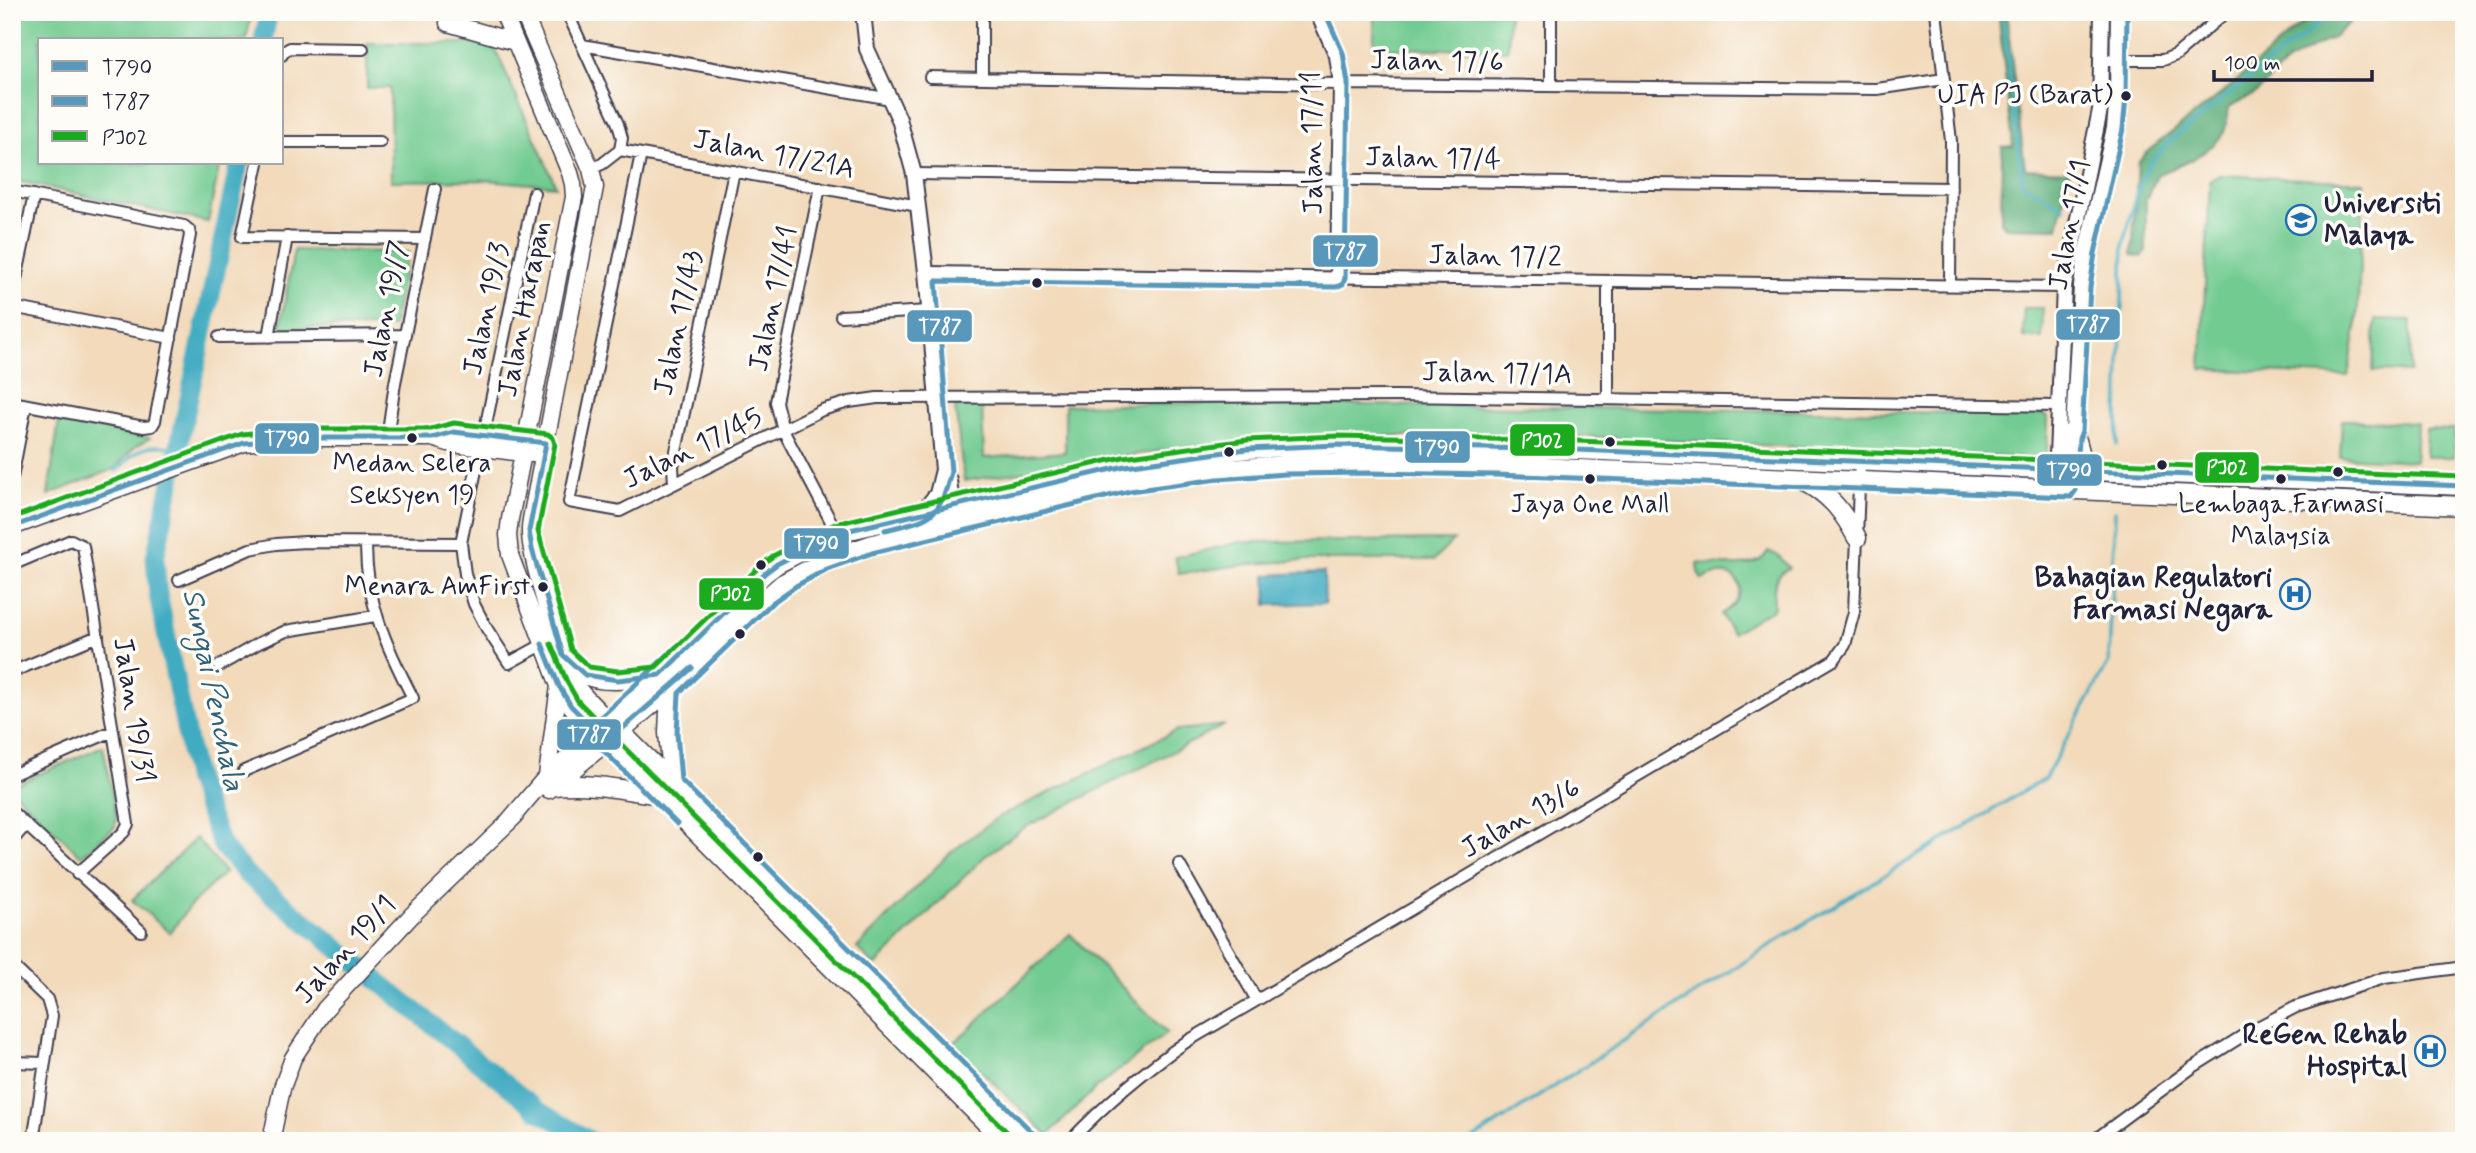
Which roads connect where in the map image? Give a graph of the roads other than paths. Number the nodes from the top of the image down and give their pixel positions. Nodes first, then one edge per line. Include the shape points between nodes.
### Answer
1 (503, 12) edge
2 (523, 12) edge
3 (567, 12) edge
4 (863, 12) edge
5 (982, 12) edge
6 (1315, 12) edge
7 (1552, 12) edge
8 (1936, 12) edge
9 (2102, 12) edge
10 (2118, 12) edge
11 (2226, 12) edge
12 (448, 23) dead end
13 (515, 42) junction
14 (582, 45) junction
15 (363, 48) dead end
16 (284, 52) edge
17 (2102, 60) junction
18 (2118, 61) junction
19 (930, 77) dead end
20 (982, 78) junction
21 (1944, 79) junction
22 (1339, 84) junction
23 (1550, 86) junction
24 (891, 99) junction
25 (284, 142) edge
26 (380, 142) dead end
27 (620, 150) junction
28 (642, 153) junction
29 (258, 164) edge
30 (591, 169) junction
31 (734, 171) junction
32 (915, 174) junction
33 (1337, 180) junction
34 (820, 187) junction
35 (1951, 188) junction
36 (435, 189) dead end
37 (12, 191) edge
38 (534, 193) dead end
39 (34, 195) junction
40 (918, 206) junction
41 (287, 237) junction
42 (425, 239) junction
43 (926, 272) junction
44 (1336, 278) junction
45 (1608, 281) junction
46 (1950, 286) junction
47 (2064, 287) junction
48 (12, 298) edge
49 (12, 307) edge
50 (929, 310) junction
51 (841, 316) dead end
52 (405, 335) junction
53 (219, 337) dead end
54 (269, 337) junction
55 (171, 338) junction
56 (935, 397) junction
57 (1608, 399) junction
58 (12, 402) edge
59 (26, 405) junction
60 (2059, 406) junction
61 (783, 430) junction
62 (2073, 431) junction
63 (387, 438) junction
64 (483, 440) junction
65 (524, 447) junction
66 (544, 450) junction
67 (1860, 461) junction
68 (943, 470) junction
69 (2108, 472) junction
70 (12, 478) edge
71 (1798, 478) junction
72 (2062, 480) junction
73 (1859, 481) junction
74 (674, 484) junction
75 (2464, 486) edge
76 (72, 506) junction
77 (954, 506) junction
78 (2464, 506) edge
79 (922, 512) junction
80 (12, 527) edge
81 (930, 530) junction
82 (837, 533) junction
83 (12, 538) edge
84 (1857, 538) junction
85 (366, 542) junction
86 (461, 543) junction
87 (12, 565) edge
88 (179, 580) dead end
89 (375, 616) junction
90 (98, 636) junction
91 (542, 645) junction
92 (563, 655) junction
93 (219, 666) dead end
94 (12, 672) edge
95 (665, 682) junction
96 (559, 686) junction
97 (113, 731) junction
98 (608, 731) junction
99 (244, 771) dead end
100 (13, 773) edge
101 (550, 781) junction
102 (666, 790) junction
103 (12, 812) edge
104 (25, 826) junction
105 (12, 841) edge
106 (1179, 864) dead end
107 (77, 874) junction
108 (141, 932) dead end
109 (12, 965) edge
110 (2464, 967) edge
111 (1256, 999) junction
112 (12, 1062) edge
113 (45, 1063) junction
114 (33, 1141) edge
115 (271, 1141) edge
116 (1004, 1141) edge
117 (1029, 1141) edge
118 (1070, 1141) edge
119 (2092, 1141) edge

1 - 13 main road, Jalan Harapan
2 - 30 main road, Jalan Harapan
3 - 14 street
4 - 24 street via 867,49
5 - 20 street
6 - 22 street, Jalan 17/11 via 1335,56
7 - 23 street
8 - 21 street
9 - 17 street, Jalan 17/1
10 - 18 street, Jalan 17/1
11 - 18 street via 2176,55 2163,60
12 - 13 main road
13 - 65 main road, Jalan Harapan via 570,173 574,197
14 - 24 street
14 - 27 street via 618,124
15 - 16 street
17 - 18 street
17 - 47 street, Jalan 17/1 via 2096,131
18 - 62 street, Jalan 17/1 via 2114,128 2081,286
19 - 20 street, Jalan 17/6
20 - 22 street, Jalan 17/6
21 - 23 street, Jalan 17/6 via 1877,89
21 - 35 street
22 - 23 street, Jalan 17/6
22 - 33 street, Jalan 17/11
24 - 32 street
25 - 26 street
27 - 28 street, Jalan 17/21A
27 - 30 street
28 - 31 street, Jalan 17/21A
28 - 74 street, Jalan 17/45 via 569,502 620,511
29 - 41 street via 242,237
30 - 66 main road, Jalan Harapan via 595,187
31 - 34 street, Jalan 17/21A
31 - 74 street, Jalan 17/43 via 673,466
32 - 33 street, Jalan 17/4
32 - 40 street
33 - 35 street, Jalan 17/4
33 - 44 street, Jalan 17/11
34 - 40 street, Jalan 17/21A
34 - 61 street, Jalan 17/41 via 777,393
35 - 46 street
36 - 42 street, Jalan 19/7
37 - 39 street
38 - 64 street, Jalan 19/3
39 - 48 street
39 - 55 street via 189,230
40 - 43 street
41 - 42 street
41 - 54 street
42 - 52 street, Jalan 19/7
43 - 44 street, Jalan 17/2
43 - 50 street
44 - 45 street, Jalan 17/2
45 - 46 street, Jalan 17/2
45 - 57 street
46 - 47 street, Jalan 17/2
47 - 60 street, Jalan 17/1
49 - 55 street
50 - 51 street
50 - 56 street
52 - 54 street
52 - 63 street, Jalan 19/7
53 - 54 street
55 - 59 street via 152,426
56 - 57 street, Jalan 17/1A
56 - 61 street, Jalan 17/45 via 849,402
56 - 68 street
57 - 60 street, Jalan 17/1A
58 - 59 street
59 - 70 street
60 - 72 street, Jalan 17/1
61 - 74 street, Jalan 17/45
61 - 82 street, Jalan 17/41
62 - 69 main road via 2080,456 2091,468
62 - 72 street, Jalan 17/1
63 - 64 main road via 432,438 452,444
63 - 76 main road via 244,443
64 - 65 main road
64 - 86 street, Jalan 19/3
65 - 66 main road
65 - 91 main road, Jalan Harapan via 508,535 510,555
66 - 92 main road, Jalan Harapan via 529,531
67 - 72 main road
67 - 73 street, Jalan 13/6
67 - 77 main road via 1445,447 1247,449 1125,466
68 - 77 street
68 - 79 street via 937,494
69 - 72 main road
69 - 75 main road
71 - 73 main road
71 - 81 main road via 1496,466 1285,465 1128,482
71 - 84 main road via 1827,495
72 - 73 main road
72 - 78 main road via 2300,501
73 - 84 street, Jalan 13/6
76 - 80 main road
76 - 83 main road
77 - 79 main road
77 - 81 street via 953,515
79 - 82 main road
81 - 95 main road via 848,551 782,584
82 - 95 main road via 765,573
84 - 111 street, Jalan 13/6 via 1854,612 1846,645 1834,660
85 - 86 street
85 - 88 street via 276,544
85 - 89 street
86 - 91 street, Jalan 19/3 via 474,604 509,663
87 - 90 street, Jalan 19/31 via 71,540 83,546
89 - 93 street via 286,631
89 - 99 street via 413,698
90 - 94 street
90 - 97 street, Jalan 19/31
91 - 96 main road, Jalan Harapan
92 - 95 main road via 585,675
92 - 98 main road, Jalan Harapan via 572,679
95 - 98 main road
95 - 102 main road
96 - 98 main road, Jalan Harapan via 571,706
96 - 101 main road
97 - 100 street
97 - 107 street, Jalan 19/31 via 128,824
98 - 101 main road, Jalan 19/1
98 - 102 main road
101 - 102 main road
101 - 115 main road, Jalan 19/1 via 325,1009 293,1058
102 - 116 main road
102 - 117 main road
103 - 104 street
104 - 105 street
104 - 107 street
106 - 111 street
107 - 108 street
109 - 113 street via 47,999 52,1016
110 - 119 street via 2384,978 2296,1007 2193,1067
111 - 118 street, Jalan 13/6 via 1146,1070
112 - 113 street
113 - 114 street

